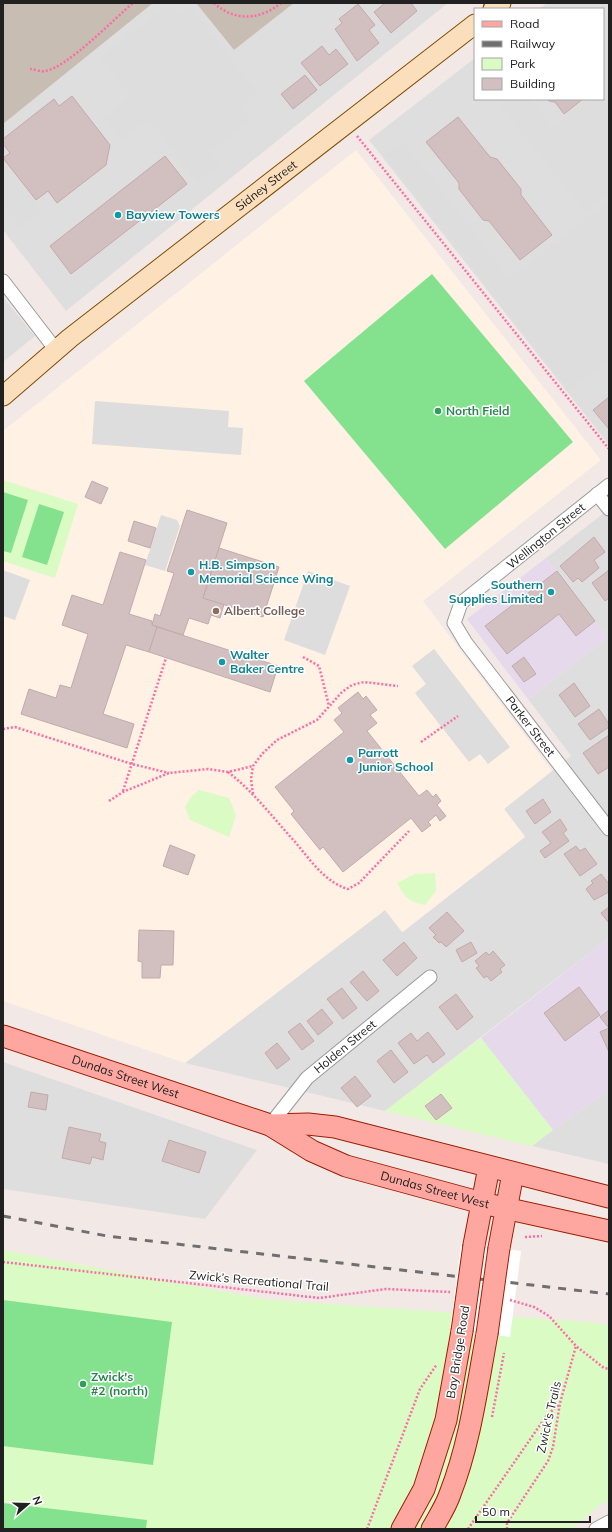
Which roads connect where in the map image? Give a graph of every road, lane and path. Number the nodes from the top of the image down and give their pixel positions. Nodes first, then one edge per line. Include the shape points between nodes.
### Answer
1 (133, 3) edge
2 (214, 3) edge
3 (281, 3) edge
4 (474, 25) edge
5 (30, 68) dead end
6 (347, 123) junction
7 (3, 281) edge
8 (56, 350) junction
9 (3, 396) edge
10 (609, 449) edge
11 (609, 485) edge
12 (597, 494) junction
13 (609, 509) edge
14 (454, 623) joint
15 (303, 657) dead end
16 (166, 658) dead end
17 (398, 686) dead end
18 (329, 707) junction
19 (458, 716) dead end
20 (3, 729) edge
21 (421, 742) dead end
22 (132, 764) junction
23 (253, 766) junction
24 (228, 772) junction
25 (168, 773) junction
26 (123, 792) junction
27 (253, 794) junction
28 (109, 801) dead end
29 (609, 829) edge
30 (409, 831) dead end
31 (430, 977) dead end
32 (3, 1036) edge
33 (270, 1125) junction
34 (489, 1167) junction
35 (513, 1174) junction
36 (609, 1197) edge
37 (482, 1203) junction
38 (507, 1207) junction
39 (609, 1231) edge
40 (3, 1262) edge
41 (458, 1293) dead end
42 (509, 1299) dead end
43 (576, 1346) junction
44 (437, 1363) dead end
45 (609, 1369) edge
46 (560, 1404) junction
47 (609, 1522) edge
48 (367, 1529) edge
49 (402, 1529) edge
50 (432, 1529) edge
51 (468, 1529) edge
52 (507, 1529) edge
53 (596, 1529) edge

1 - 5 path via 101,33 65,61 46,71
2 - 3 path via 237,16 258,16
4 - 6 main road, Sidney Street
6 - 8 main road, Sidney Street
6 - 10 path
7 - 8 street
8 - 9 main road, Sidney Street
11 - 12 street, Wellington Street
12 - 13 street
12 - 14 street, Wellington Street via 461,603
14 - 29 street, Parker Street via 466,643
15 - 18 path via 319,666
16 - 22 path
17 - 18 path via 364,682 352,685
18 - 23 path via 317,720 278,740
19 - 21 path
20 - 22 path via 15,727
22 - 25 path
22 - 26 path
23 - 24 path
23 - 27 path
24 - 25 path via 208,769
24 - 27 path
25 - 26 path
26 - 28 path
27 - 30 path via 322,873 336,885 348,889 359,883
31 - 33 street, Holden Street via 307,1078
32 - 33 main road, Dundas Street West
33 - 34 main road, Dundas Street West via 308,1124 335,1127
33 - 37 main road, Dundas Street West via 312,1151 346,1166
34 - 35 main road, Dundas Street West
34 - 37 main road, Bay Bridge Road
35 - 36 main road, Dundas Street West
35 - 38 main road, Bay Bridge Road
37 - 38 main road, Dundas Street West
37 - 49 main road, Bay Bridge Road, bridge via 446,1420 424,1489
38 - 39 main road, Dundas Street West
38 - 50 main road, Bay Bridge Road, bridge via 487,1334 462,1462 450,1496
40 - 41 path, Zwick’s Recreational Trail via 318,1298 386,1289
42 - 43 path via 534,1307 549,1316
43 - 45 path via 604,1368
43 - 46 path, Zwick's Trails
44 - 48 path via 420,1389
46 - 51 path via 548,1415
46 - 52 path, Zwick's Trails via 554,1447 548,1461 507,1523
47 - 53 street

